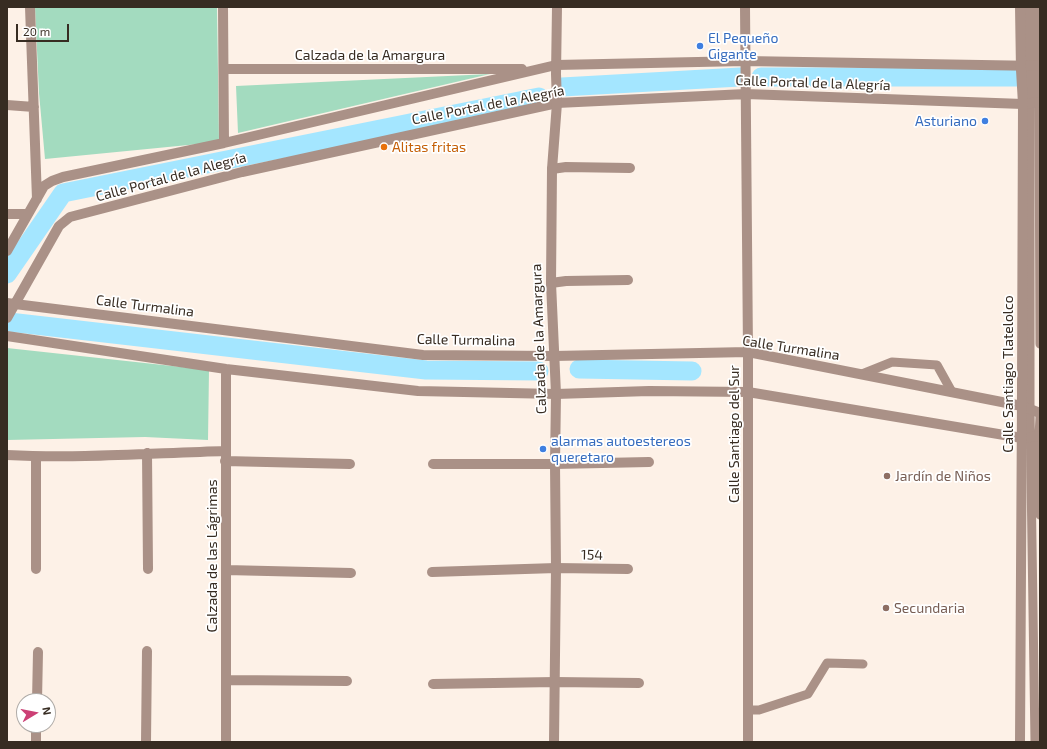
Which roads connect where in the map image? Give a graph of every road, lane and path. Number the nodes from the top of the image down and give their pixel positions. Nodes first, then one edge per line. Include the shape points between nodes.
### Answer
1 (30, 7) edge
2 (223, 7) edge
3 (556, 7) edge
4 (745, 7) edge
5 (1020, 7) edge
6 (1029, 7) edge
7 (1037, 7) edge
8 (745, 61) junction
9 (556, 65) junction
10 (1032, 66) edge
11 (540, 68) junction
12 (224, 69) junction
13 (746, 94) junction
14 (557, 103) junction
15 (1033, 103) edge
16 (7, 105) edge
17 (34, 106) junction
18 (224, 143) junction
19 (630, 168) dead end
20 (552, 169) junction
21 (37, 199) junction
22 (7, 214) edge
23 (28, 214) junction
24 (7, 250) edge
25 (628, 280) dead end
26 (551, 283) junction
27 (11, 304) edge
28 (7, 318) edge
29 (7, 336) edge
30 (1040, 344) edge
31 (748, 352) junction
32 (554, 356) junction
33 (226, 369) junction
34 (862, 374) junction
35 (748, 392) junction
36 (952, 392) junction
37 (556, 394) junction
38 (1031, 410) edge
39 (1040, 417) edge
40 (1033, 436) edge
41 (147, 453) junction
42 (7, 455) edge
43 (226, 456) junction
44 (36, 457) junction
45 (649, 462) dead end
46 (350, 464) dead end
47 (433, 464) dead end
48 (555, 464) junction
49 (1040, 515) edge
50 (556, 568) junction
51 (36, 569) dead end
52 (148, 569) dead end
53 (628, 569) dead end
54 (226, 570) junction
55 (432, 572) dead end
56 (351, 573) dead end
57 (147, 651) dead end
58 (38, 652) dead end
59 (863, 664) dead end
60 (226, 680) junction
61 (347, 681) dead end
62 (555, 682) junction
63 (638, 683) dead end
64 (433, 684) dead end
65 (37, 693) edge
66 (748, 710) junction
67 (146, 742) edge
68 (226, 742) edge
69 (554, 742) edge
70 (748, 742) edge
71 (1020, 742) edge
72 (1035, 742) edge

1 - 17 street
2 - 12 street
3 - 9 street, Calzada de la Amargura
4 - 8 street, Calle Santiago del Sur
5 - 10 street, Calle Santiago Tlatelolco
6 - 10 lane
7 - 10 lane
8 - 9 street, Calle Portal de la Alegría
8 - 10 street, Calle Portal de la Alegría
8 - 13 street, Calle Santiago del Sur
9 - 11 street, Calle Portal de la Alegría
9 - 14 street, Calzada de la Amargura
10 - 15 street, Calle Santiago Tlatelolco
10 - 15 lane
11 - 12 street, Calzada de la Amargura
11 - 18 street, Calle Portal de la Alegría
12 - 18 street
13 - 14 street, Calle Portal de la Alegría
13 - 15 street, Calle Portal de la Alegría
13 - 31 street, Calle Santiago del Sur
14 - 20 street, Calzada de la Amargura
14 - 27 street, Calle Portal de la Alegría via 242,172 70,218 59,226
15 - 30 lane
15 - 38 street, Calle Santiago Tlatelolco
16 - 17 street
17 - 21 street
18 - 21 street, Calle Portal de la Alegría via 63,177 44,186
19 - 20 street
20 - 26 street, Calzada de la Amargura
21 - 23 street, Calle Portal de la Alegría
22 - 23 street
23 - 24 street, Calle Portal de la Alegría
25 - 26 street
26 - 32 street, Calzada de la Amargura
27 - 28 street, Calle Portal de la Alegría
27 - 32 street, Calle Turmalina via 423,355
29 - 33 street
31 - 32 street, Calle Turmalina
31 - 34 street, Calle Turmalina
31 - 35 street, Calle Santiago del Sur
32 - 37 street, Calzada de la Amargura
33 - 37 street via 418,391
33 - 43 street, Calzada de las Lágrimas
34 - 36 street, Calle Turmalina
34 - 36 lane via 892,362 937,365
35 - 37 street via 649,391
35 - 40 street
35 - 66 street, Calle Santiago del Sur
36 - 38 street, Calle Turmalina
37 - 48 street, Calzada de la Amargura
38 - 40 street, Calle Santiago Tlatelolco
39 - 40 lane
40 - 49 lane
40 - 71 street, Calle Santiago Tlatelolco via 1023,507
40 - 72 lane
41 - 43 street
41 - 44 street
41 - 52 street
42 - 44 street
43 - 46 street
43 - 54 street, Calzada de las Lágrimas
44 - 51 street
45 - 48 street
47 - 48 street
48 - 50 street, Calzada de la Amargura
50 - 53 street, 154
50 - 55 street, 154
50 - 62 street, Calzada de la Amargura
54 - 56 street
54 - 60 street, Calzada de las Lágrimas
57 - 67 street
58 - 65 street
59 - 66 lane via 827,664 808,694 759,710
60 - 61 street
60 - 68 street, Calzada de las Lágrimas
62 - 63 street
62 - 64 street
62 - 69 street, Calzada de la Amargura
66 - 70 street, Calle Santiago del Sur

